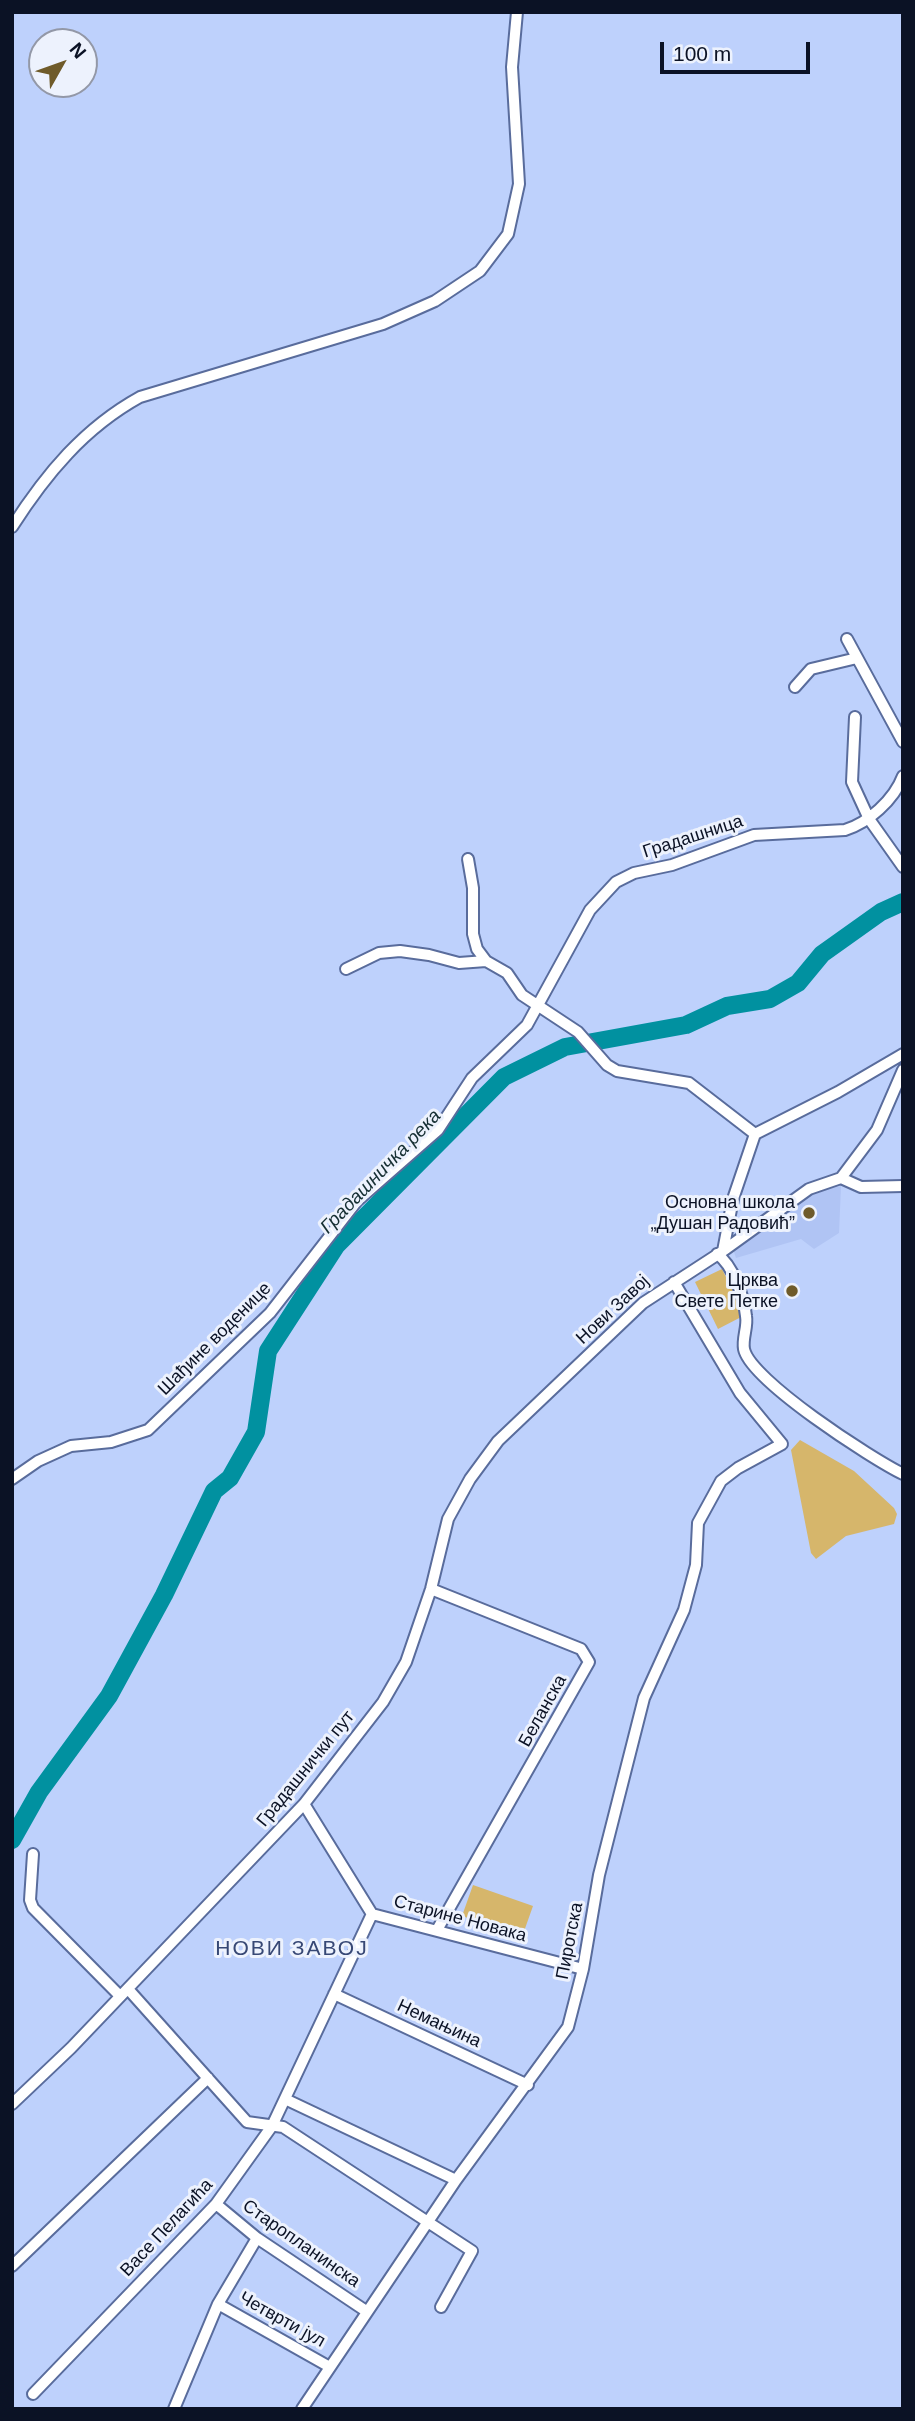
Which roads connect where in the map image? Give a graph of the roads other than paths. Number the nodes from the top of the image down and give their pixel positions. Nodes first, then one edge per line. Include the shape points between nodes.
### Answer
1 (517, 12) edge
2 (12, 527) edge
3 (847, 639) dead end
4 (857, 659) junction
5 (794, 687) dead end
6 (855, 717) dead end
7 (903, 742) edge
8 (903, 776) edge
9 (869, 819) junction
10 (468, 859) dead end
11 (903, 867) edge
12 (486, 961) junction
13 (346, 969) dead end
14 (538, 1003) junction
15 (903, 1054) edge
16 (903, 1070) edge
17 (755, 1134) junction
18 (841, 1178) junction
19 (903, 1185) edge
20 (720, 1252) junction
21 (674, 1282) junction
22 (539, 1401) joint
23 (903, 1474) edge
24 (12, 1479) edge
25 (432, 1589) junction
26 (304, 1804) junction
27 (33, 1854) dead end
28 (372, 1914) junction
29 (437, 1930) junction
30 (583, 1969) junction
31 (124, 1993) junction
32 (334, 1994) junction
33 (208, 2078) junction
34 (528, 2085) junction
35 (285, 2099) junction
36 (12, 2104) edge
37 (272, 2126) junction
38 (456, 2180) junction
39 (216, 2204) junction
40 (431, 2221) junction
41 (257, 2238) junction
42 (12, 2266) edge
43 (218, 2304) junction
44 (441, 2307) dead end
45 (366, 2311) junction
46 (328, 2366) junction
47 (33, 2394) dead end
48 (174, 2409) edge
49 (302, 2409) edge

1 - 2 street via 512,67 519,184 508,234 480,271 435,301 344,338 140,397 79,440
3 - 4 street
4 - 5 street via 811,669
4 - 7 street
6 - 9 street via 852,782
8 - 9 street
9 - 11 street
9 - 14 street, Градашница via 845,830 754,835 616,882 590,910
10 - 12 street via 473,934
12 - 13 street via 459,963 420,953 390,952
12 - 14 street via 507,973 523,995
14 - 17 street via 578,1032 617,1071 689,1083
14 - 24 street, Шађине воденице via 527,1025 472,1078 438,1130 357,1201 270,1313 148,1430 111,1442 71,1446
15 - 17 street
16 - 18 street via 877,1130
17 - 20 street
18 - 19 street via 861,1187
18 - 20 street via 810,1189
20 - 21 street, Нови Завој
20 - 23 street via 747,1317 744,1349 755,1368 797,1407 877,1462
21 - 22 street, Нови Завој via 643,1303
21 - 30 street, Пиротска via 740,1392 782,1444 721,1481 698,1523 696,1564 684,1610 644,1698 600,1875
22 - 25 street, Градашнички пут via 498,1441 457,1498
25 - 26 street, Градашнички пут via 392,1688
25 - 29 street, Беланска via 580,1650 589,1662
26 - 28 street, Старине Новака
26 - 31 street, Градашнички пут
27 - 31 street via 33,1908
28 - 29 street, Старине Новака
28 - 32 street, Васе Пелагића
29 - 30 street, Старине Новака
30 - 34 street, Пиротска via 568,2027
31 - 33 street
31 - 36 street, Градашнички пут
32 - 34 street, Немањина
32 - 35 street, Васе Пелагића
33 - 37 street via 247,2122
33 - 42 street
34 - 38 street, Пиротска
35 - 37 street, Васе Пелагића
35 - 38 street
37 - 39 street, Васе Пелагића
37 - 40 street via 283,2127
38 - 40 street, Пиротска
39 - 41 street, Старопланинска
39 - 47 street, Васе Пелагића
40 - 44 street via 472,2251
40 - 45 street, Пиротска
41 - 43 street
41 - 45 street, Старопланинска
43 - 46 street, Четврти јул
43 - 48 street
45 - 46 street, Пиротска
46 - 49 street, Пиротска

